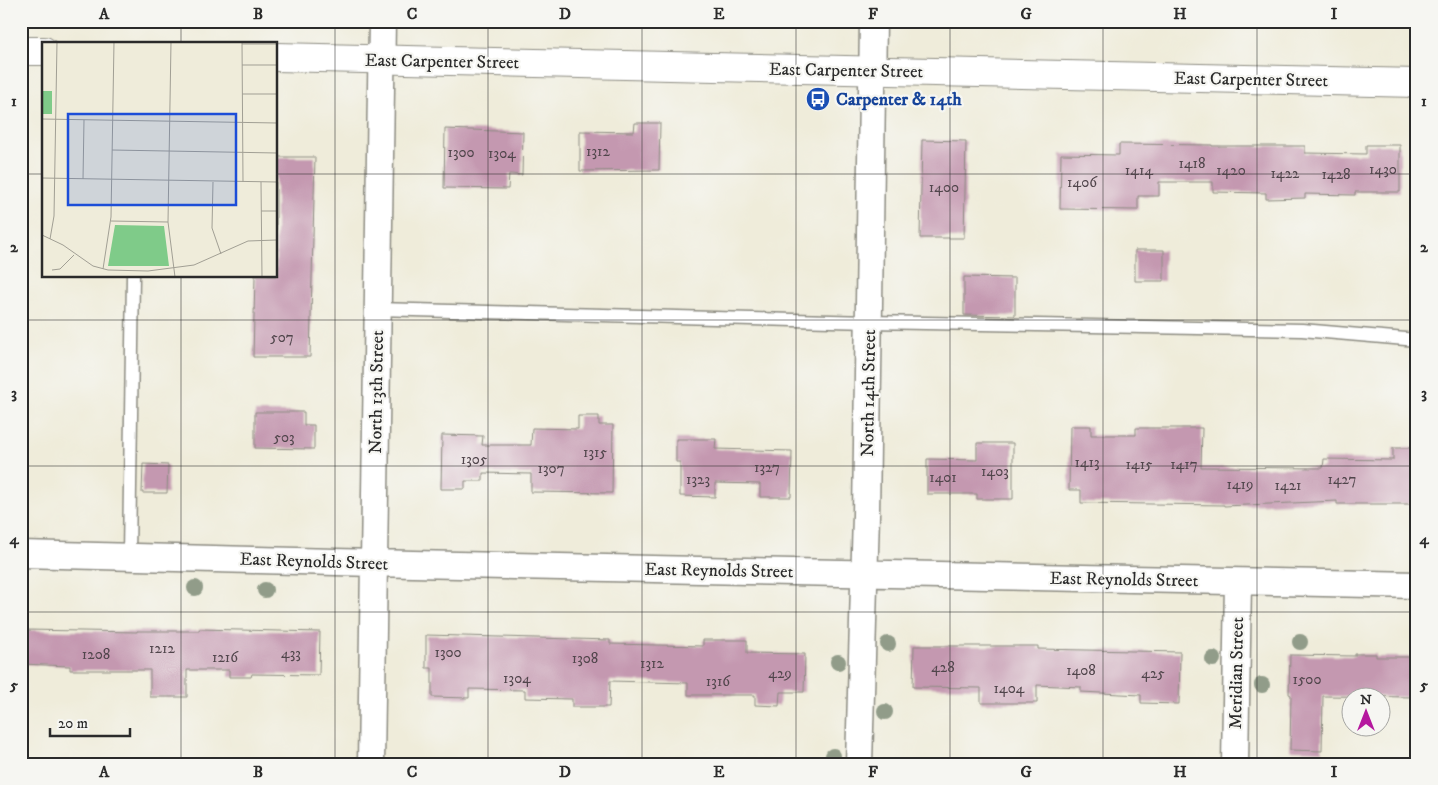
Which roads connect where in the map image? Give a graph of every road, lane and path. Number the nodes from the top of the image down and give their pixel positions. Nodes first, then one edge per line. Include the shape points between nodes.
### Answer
1 (382, 21) edge
2 (873, 21) edge
3 (21, 51) edge
4 (42, 51) edge
5 (278, 57) edge
6 (382, 60) junction
7 (872, 71) junction
8 (1417, 83) edge
9 (133, 278) edge
10 (377, 310) junction
11 (869, 322) junction
12 (1417, 340) edge
13 (21, 554) edge
14 (129, 556) junction
15 (374, 563) junction
16 (864, 573) junction
17 (1238, 582) junction
18 (1417, 585) edge
19 (371, 764) edge
20 (860, 764) edge
21 (1234, 764) edge

1 - 6 street, North 13th Street
2 - 7 street, North 14th Street
3 - 4 street
5 - 6 street, East Carpenter Street
6 - 7 street, East Carpenter Street
6 - 10 street, North 13th Street
7 - 8 street, East Carpenter Street
7 - 11 street, North 14th Street
9 - 14 lane
10 - 11 lane
10 - 15 street, North 13th Street
11 - 12 lane via 1302,330
11 - 16 street, North 14th Street
13 - 14 street, East Reynolds Street
14 - 15 street, East Reynolds Street
15 - 16 street, East Reynolds Street
15 - 19 street, North 13th Street
16 - 17 street, East Reynolds Street
16 - 20 street, North 14th Street
17 - 18 street, East Reynolds Street
17 - 21 street, Meridian Street

